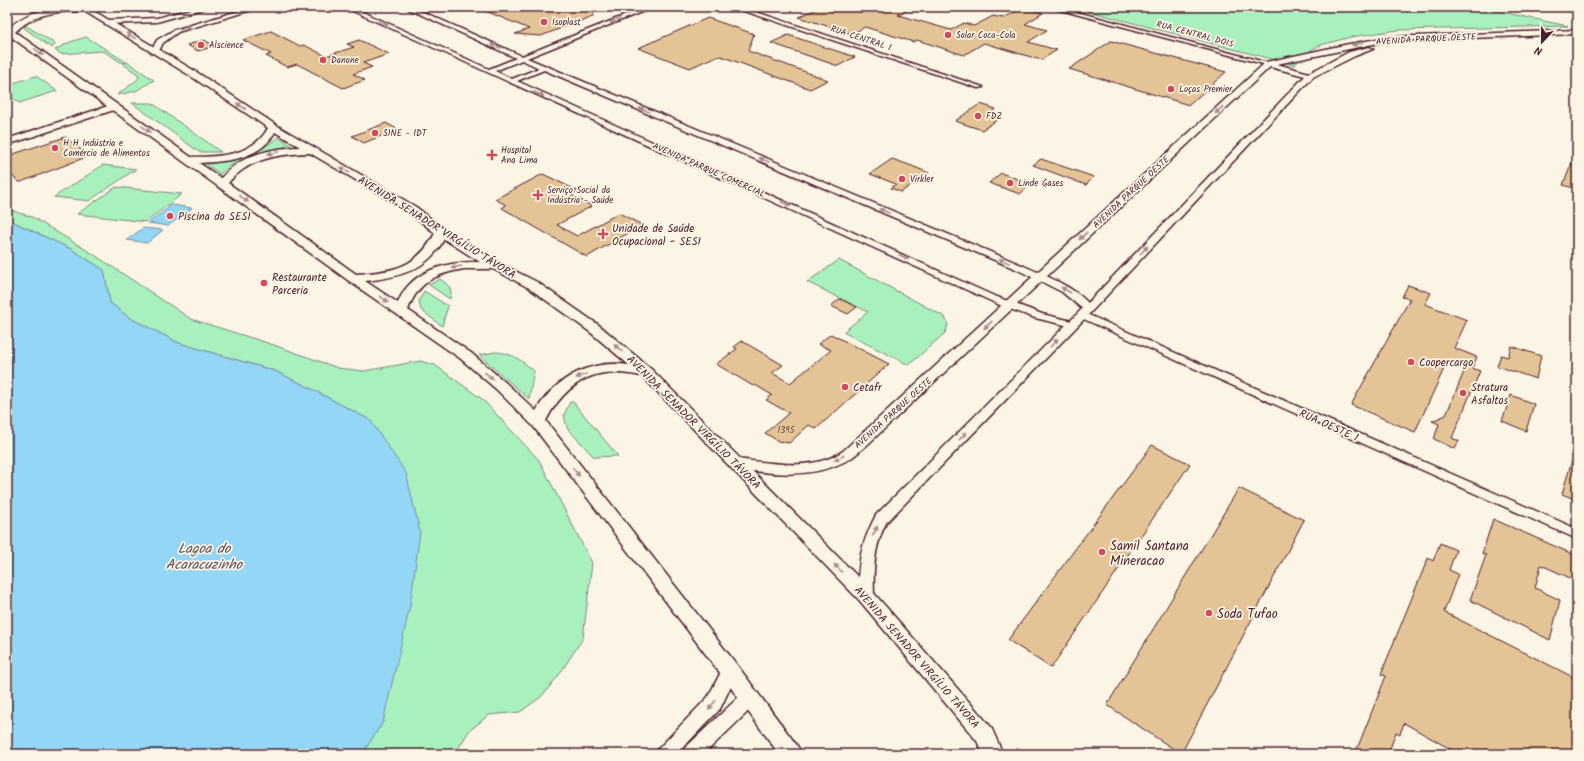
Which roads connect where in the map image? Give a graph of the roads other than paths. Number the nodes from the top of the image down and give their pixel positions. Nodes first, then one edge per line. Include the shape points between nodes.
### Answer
1 (206, 7) edge
2 (259, 7) edge
3 (347, 7) edge
4 (407, 7) edge
5 (651, 7) edge
6 (735, 7) edge
7 (1052, 7) edge
8 (83, 8) edge
9 (108, 22) junction
10 (8, 30) edge
11 (1577, 32) edge
12 (1577, 37) edge
13 (155, 51) junction
14 (522, 58) junction
15 (1269, 64) junction
16 (544, 68) junction
17 (489, 71) junction
18 (1310, 75) junction
19 (512, 82) junction
20 (980, 87) dead end
21 (114, 107) junction
22 (274, 127) junction
23 (7, 142) edge
24 (311, 150) junction
25 (190, 160) junction
26 (222, 184) junction
27 (441, 232) junction
28 (495, 266) junction
29 (1040, 277) junction
30 (353, 278) junction
31 (1009, 306) junction
32 (401, 311) junction
33 (1085, 312) junction
34 (1073, 324) junction
35 (646, 372) junction
36 (538, 422) junction
37 (737, 464) junction
38 (1577, 534) edge
39 (866, 596) junction
40 (730, 671) junction
41 (750, 698) junction
42 (984, 734) junction
43 (665, 754) edge
44 (691, 754) edge
45 (791, 754) edge
46 (993, 754) edge
47 (1004, 754) edge

1 - 9 street via 157,20
13 -> 2 street via 160,42 176,32
3 -> 17 street, AVENIDA PARQUE COMERCIAL
14 -> 4 street
5 -> 14 street
6 - 20 street, RUA CENTRAL 1
7 - 15 street, RUA CENTRAL DOIS
8 - 9 main road, AVENIDA SENADOR VIRGÍLIO TÁVORA
8 - 10 main road via 34,15
13 -> 9 main road, AVENIDA SENADOR VIRGÍLIO TÁVORA
10 -> 21 main road
11 -> 15 street, AVENIDA PARQUE OESTE via 1388,39
12 - 18 street, AVENIDA PARQUE OESTE via 1385,46 1352,54
22 -> 13 main road, AVENIDA SENADOR VIRGÍLIO TÁVORA
14 - 16 street
14 - 17 street
15 - 18 street, RUA CENTRAL DOIS
15 -> 29 street, AVENIDA PARQUE OESTE
16 - 19 street
29 -> 16 street
17 - 19 street, AVENIDA PARQUE COMERCIAL
33 -> 18 street, AVENIDA PARQUE OESTE
19 -> 31 street, AVENIDA PARQUE COMERCIAL
21 - 23 street
21 -> 25 main road
22 - 24 main road, AVENIDA SENADOR VIRGÍLIO TÁVORA
22 - 25 main road via 267,140 244,153 222,158
24 -> 26 main road via 281,151 255,158 232,170
27 -> 24 main road, AVENIDA SENADOR VIRGÍLIO TÁVORA via 412,209
25 - 26 main road
26 -> 30 main road
27 - 28 main road, AVENIDA SENADOR VIRGÍLIO TÁVORA
27 - 30 main road via 436,246 414,265 388,275
28 -> 32 main road via 460,265 429,275 407,294
35 -> 28 main road, AVENIDA SENADOR VIRGÍLIO TÁVORA via 594,329 533,285
29 - 31 street, AVENIDA PARQUE OESTE
33 -> 29 street via 1073,295
30 -> 32 main road
31 - 34 street, AVENIDA PARQUE COMERCIAL via 1043,318
31 -> 37 street, AVENIDA PARQUE OESTE via 861,443 840,459 800,469
32 -> 36 main road via 466,356
33 - 34 street, AVENIDA PARQUE OESTE
33 - 38 street, RUA OESTE 1
39 -> 34 street, AVENIDA PARQUE OESTE via 866,552 881,519
35 -> 36 main road via 618,368 582,374 555,393
35 - 37 main road, AVENIDA SENADOR VIRGÍLIO TÁVORA
36 -> 40 main road
39 -> 37 main road, AVENIDA SENADOR VIRGÍLIO TÁVORA
39 - 42 main road, AVENIDA SENADOR VIRGÍLIO TÁVORA
40 - 41 main road
40 -> 43 street via 714,703
41 - 44 street
41 - 45 main road
42 - 46 main road
42 - 47 street, AVENIDA SENADOR VIRGÍLIO TÁVORA

